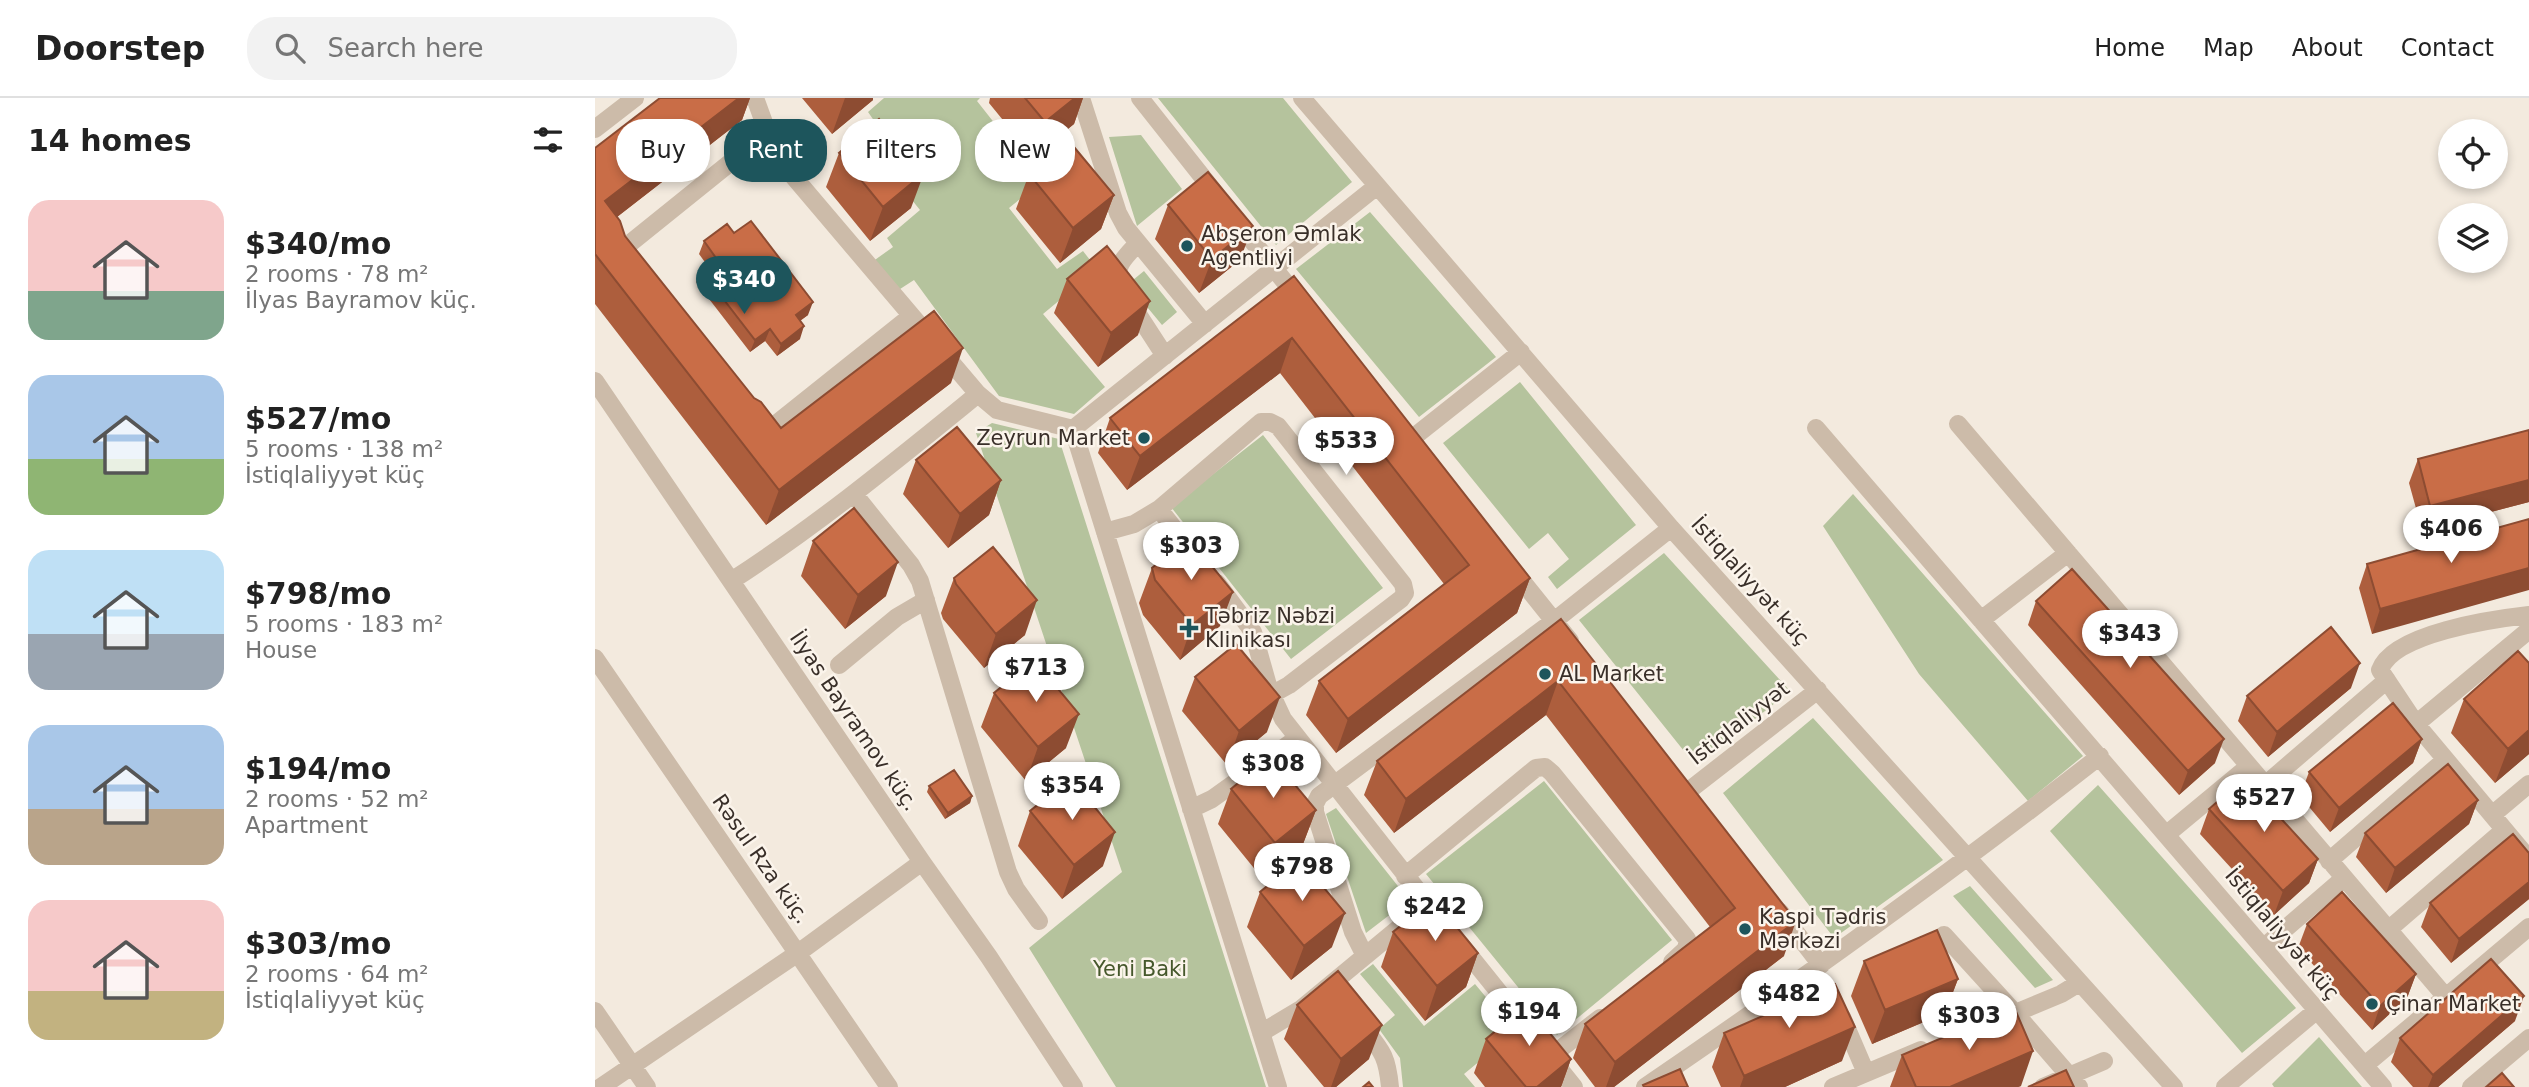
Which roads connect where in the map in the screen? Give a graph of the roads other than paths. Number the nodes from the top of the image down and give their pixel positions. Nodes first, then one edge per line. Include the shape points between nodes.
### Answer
1 (635, 98) edge
2 (755, 98) edge
3 (1081, 98) edge
4 (1140, 98) edge
5 (1302, 98) edge
6 (763, 119) edge
7 (595, 129) edge
8 (724, 168) edge
9 (798, 182) edge
10 (1377, 186) junction
11 (1138, 243) junction
12 (1274, 269) junction
13 (630, 274) edge
14 (1308, 312) edge
15 (910, 317) junction
16 (1205, 324) junction
17 (1521, 352) junction
18 (1165, 356) junction
19 (595, 381) edge
20 (978, 394) junction
21 (741, 414) edge
22 (1958, 424) dead end
23 (1816, 428) dead end
24 (1073, 429) junction
25 (1410, 440) edge
26 (854, 494) junction
27 (1159, 509) junction
28 (1671, 528) junction
29 (1105, 532) junction
30 (2068, 553) junction
31 (1503, 557) edge
32 (731, 581) junction
33 (926, 600) junction
34 (2529, 615) edge
35 (1981, 620) junction
36 (1554, 621) junction
37 (2529, 630) edge
38 (1579, 653) edge
39 (595, 658) edge
40 (839, 665) dead end
41 (2387, 680) junction
42 (1818, 691) junction
43 (1271, 695) junction
44 (2416, 724) junction
45 (1296, 739) junction
46 (2100, 756) junction
47 (2445, 760) junction
48 (2249, 766) junction
49 (2529, 783) edge
50 (1333, 785) junction
51 (2265, 785) junction
52 (1687, 792) edge
53 (1191, 809) junction
54 (2492, 815) junction
55 (2504, 830) junction
56 (2167, 834) junction
57 (1969, 859) junction
58 (2529, 859) edge
59 (2329, 861) junction
60 (922, 862) junction
61 (1405, 876) junction
62 (2344, 878) junction
63 (1771, 900) edge
64 (1428, 904) junction
65 (1039, 921) dead end
66 (2388, 930) junction
67 (2527, 934) edge
68 (1944, 935) dead end
69 (2264, 947) junction
70 (798, 953) junction
71 (1365, 956) junction
72 (1821, 965) junction
73 (1659, 972) edge
74 (2079, 983) junction
75 (2445, 996) junction
76 (1837, 1004) edge
77 (1615, 1006) edge
78 (2317, 1010) junction
79 (595, 1011) edge
80 (2015, 1013) junction
81 (1352, 1014) edge
82 (1978, 1028) edge
83 (1261, 1033) junction
84 (2529, 1038) edge
85 (1941, 1043) edge
86 (1550, 1057) junction
87 (2104, 1061) dead end
88 (2365, 1065) junction
89 (633, 1066) junction
90 (2491, 1069) junction
91 (1866, 1073) junction
92 (2074, 1082) edge
93 (1842, 1085) edge
94 (601, 1087) edge
95 (647, 1087) edge
96 (889, 1087) edge
97 (1074, 1087) edge
98 (1277, 1087) edge
99 (1391, 1087) edge
100 (1574, 1087) edge
101 (1645, 1087) edge
102 (2043, 1087) edge
103 (2174, 1087) edge
104 (2225, 1087) edge
105 (2383, 1087) edge
106 (2471, 1087) edge
107 (2506, 1087) edge

1 - 7 street
2 - 6 street
3 - 11 street via 1118,213
4 - 12 street
5 - 10 street, İstiqlaliyyət küç
8 - 13 street via 623,249 621,263
9 - 15 street
10 - 12 street
10 - 17 street, İstiqlaliyyət küç
11 - 16 street
11 - 18 street via 1123,259 1117,282
12 - 14 street
12 - 16 street
15 - 20 street
15 - 21 street via 776,424 750,425
16 - 18 street
17 - 25 street
17 - 28 street, İstiqlaliyyət küç
18 - 24 street
19 - 32 street, İlyas Bayramov küç.
20 - 24 street via 997,410
20 - 26 street
22 - 30 street
23 - 35 street, İstiqlaliyyət küç
24 - 29 street
26 - 32 street
26 - 33 street via 911,565
27 - 29 street via 1134,524
27 - 43 street via 1247,621
27 - 43 street via 1261,422 1270,422 1278,426 1403,584 1401,599
28 - 36 street
28 - 42 street, İstiqlaliyyət küç
29 - 53 street
30 - 35 street
30 - 48 street
31 - 36 street
32 - 60 street, İlyas Bayramov küç.
33 - 40 street via 897,617
33 - 65 street via 1008,872
34 - 41 street via 2451,628 2391,653 2381,670
35 - 46 street, İstiqlaliyyət küç
36 - 38 street
36 - 50 street
37 - 44 street
39 - 70 street, Rəsul Rza küç.
41 - 44 street
41 - 51 street
42 - 52 street, İstiqlaliyyət
42 - 57 street, İstiqlaliyyət küç
43 - 45 street
44 - 47 street
45 - 50 street
45 - 53 street
46 - 56 street, İstiqlaliyyət küç
46 - 57 street
47 - 54 street
47 - 59 street
48 - 51 street
48 - 56 street
49 - 54 street
50 - 61 street
50 - 71 street via 1319,796 1315,813
51 - 59 street
53 - 83 street
54 - 55 street
55 - 58 street
55 - 66 street
56 - 69 street, İstiqlaliyyət küç
57 - 72 street
57 - 74 street, İstiqlaliyyət küç
59 - 62 street
60 - 70 street
60 - 97 street, İlyas Bayramov küç.
61 - 64 street
61 - 73 street via 1536,768 1545,767 1688,939 1687,948
62 - 66 street
62 - 69 street
63 - 72 street
64 - 71 street
64 - 86 street
66 - 75 street
67 - 75 street
68 - 80 street
69 - 78 street, İstiqlaliyyət küç
70 - 89 street
70 - 96 street, Rəsul Rza küç.
71 - 83 street via 1332,991
72 - 101 street via 1677,1075
74 - 80 street
74 - 103 street, İstiqlaliyyət küç
75 - 88 street
76 - 91 street
77 - 86 street
78 - 88 street, İstiqlaliyyət küç
78 - 104 street
79 - 89 street
80 - 82 street
80 - 92 street
81 - 99 street via 1383,1051
83 - 98 street
84 - 90 street
85 - 91 street
86 - 100 street
87 - 92 street
88 - 105 street, İstiqlaliyyət küç
89 - 94 street
89 - 95 street
90 - 106 street
90 - 107 street
91 - 93 street
92 - 102 street

